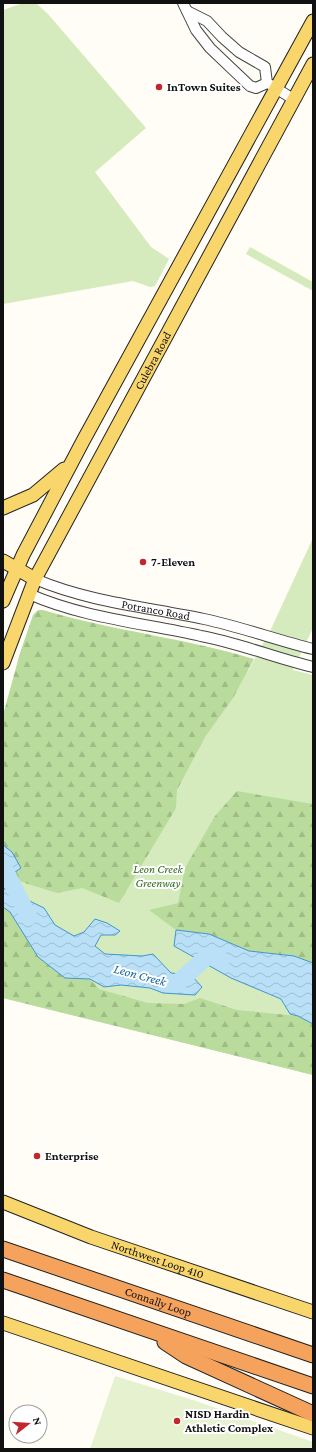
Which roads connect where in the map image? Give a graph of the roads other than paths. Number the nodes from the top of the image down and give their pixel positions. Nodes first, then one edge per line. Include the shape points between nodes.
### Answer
1 (185, 7) edge
2 (313, 21) edge
3 (313, 64) edge
4 (272, 86) junction
5 (293, 99) junction
6 (72, 463) junction
7 (3, 508) edge
8 (3, 561) edge
9 (17, 569) junction
10 (35, 579) junction
11 (6, 583) edge
12 (29, 594) junction
13 (3, 601) edge
14 (313, 649) edge
15 (3, 663) edge
16 (313, 667) edge
17 (3, 1202) edge
18 (3, 1249) edge
19 (3, 1280) edge
20 (313, 1312) edge
21 (3, 1324) edge
22 (145, 1329) junction
23 (313, 1355) edge
24 (313, 1386) edge
25 (313, 1414) edge
26 (313, 1428) edge

1 - 4 street via 207,21 240,52 265,67
1 - 4 street via 196,30 210,48 250,86
2 - 4 main road, Culebra Road
3 - 5 main road, Culebra Road
4 - 5 street
4 - 6 main road, Culebra Road
5 - 10 main road, Culebra Road
6 - 7 main road via 33,495
6 - 9 main road, Culebra Road
8 - 9 main road, Potranco Road
9 - 10 main road, Potranco Road
9 - 11 main road, Culebra Road
10 - 12 main road, Culebra Road
10 - 14 street, Potranco Road via 90,597 205,619
11 - 12 main road, Potranco Road
11 - 13 main road, Culebra Road
12 - 15 main road, Culebra Road
12 - 16 street, Potranco Road via 95,616 203,636
17 - 20 main road, Northwest Loop 410 via 108,1243
18 - 23 highway, Connally Loop
19 - 22 highway
21 - 26 main road
22 - 24 highway
22 - 25 highway via 186,1356

